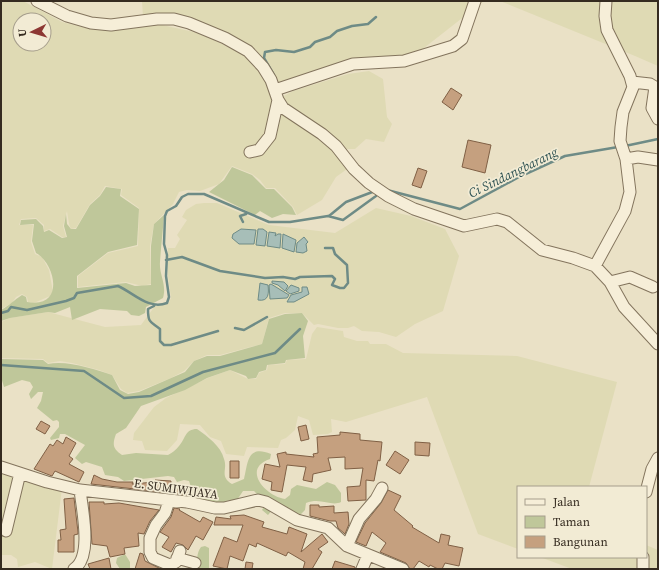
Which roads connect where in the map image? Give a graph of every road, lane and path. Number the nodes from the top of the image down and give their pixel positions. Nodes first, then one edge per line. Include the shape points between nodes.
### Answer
1 (37, 1) edge
2 (475, 1) edge
3 (606, 1) edge
4 (632, 82) junction
5 (276, 95) junction
6 (658, 119) edge
7 (623, 151) junction
8 (250, 152) dead end
9 (658, 160) edge
10 (595, 266) junction
11 (610, 282) junction
12 (653, 287) dead end
13 (658, 344) edge
14 (658, 458) edge
15 (1, 467) edge
16 (20, 473) junction
17 (382, 488) dead end
18 (647, 488) edge
19 (80, 490) junction
20 (169, 500) junction
21 (6, 531) dead end
22 (347, 546) junction
23 (368, 555) junction
24 (643, 558) edge
25 (195, 563) dead end
26 (74, 569) edge
27 (362, 569) edge
28 (403, 569) edge
29 (643, 569) edge

1 - 5 street via 67,16 101,25 166,19 189,23 212,32 248,51 263,67
2 - 5 street via 462,39 453,46 404,61 353,64
3 - 4 street via 606,30
4 - 6 street via 655,87 652,108
4 - 7 street via 632,92 622,118
5 - 8 street via 270,136 259,150
5 - 10 street via 288,112 322,134 336,146 354,169 388,196 464,226 497,220 507,222 542,250
7 - 9 street via 638,157
7 - 10 street via 630,192 627,205
10 - 11 street
11 - 12 street via 630,277
11 - 13 street via 624,307
14 - 18 street
15 - 16 street, E. SUMIWIJAYA
16 - 19 street, E. SUMIWIJAYA
16 - 21 street
17 - 22 street via 359,519
19 - 20 street, E. SUMIWIJAYA
19 - 26 street via 85,550 82,561
20 - 22 street, E. SUMIWIJAYA via 215,508 251,501 266,502 297,520 328,528
20 - 25 street via 165,513 156,524 150,538 150,552 153,558 170,565 176,562 179,554
22 - 23 street, E. SUMIWIJAYA
23 - 27 street
23 - 28 street, E. SUMIWIJAYA
24 - 29 street

